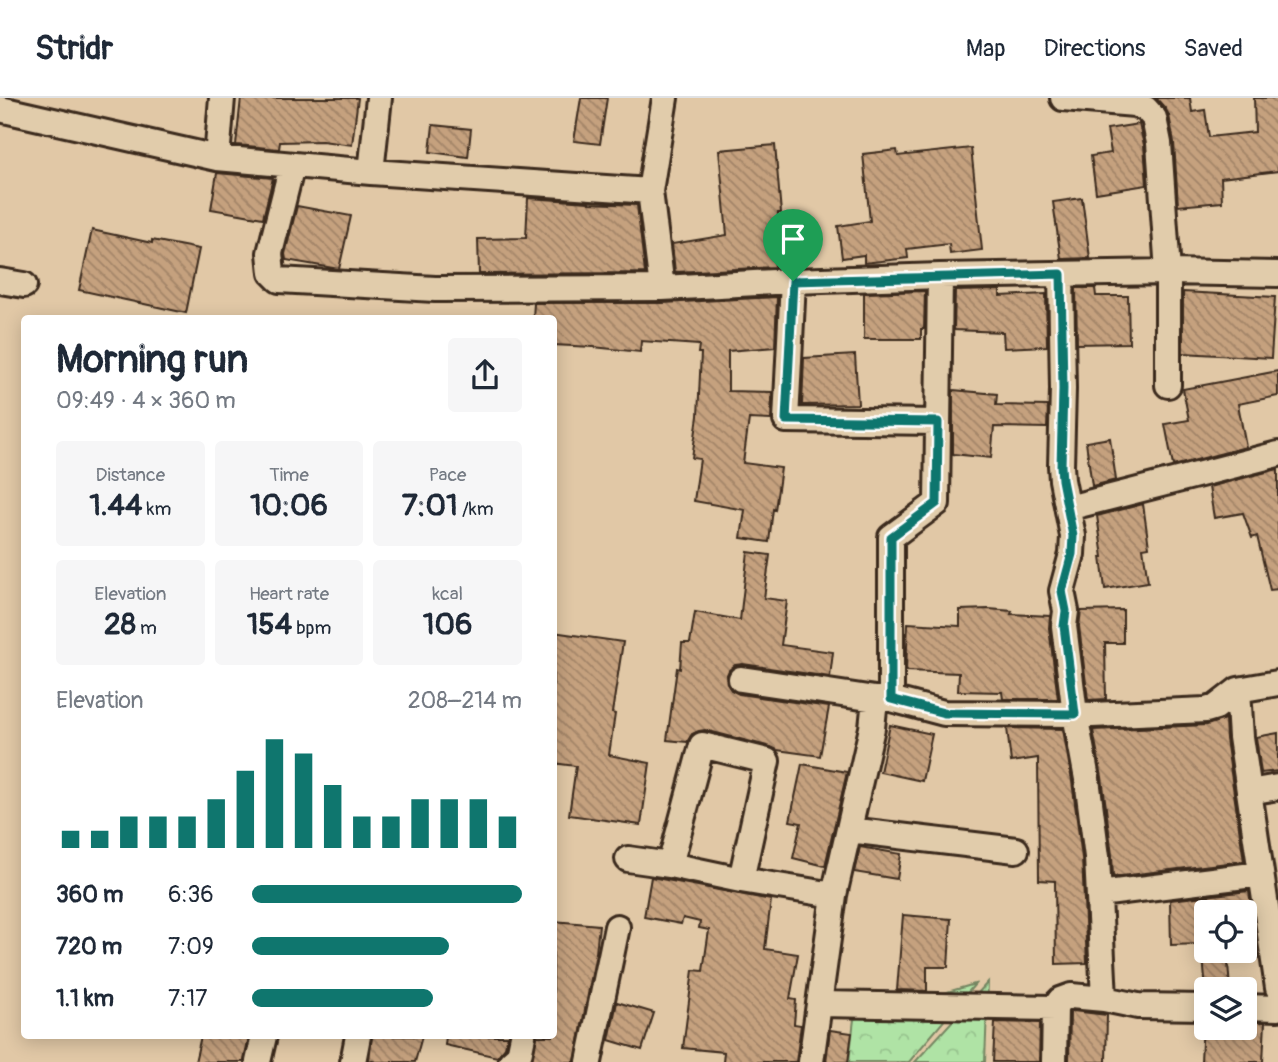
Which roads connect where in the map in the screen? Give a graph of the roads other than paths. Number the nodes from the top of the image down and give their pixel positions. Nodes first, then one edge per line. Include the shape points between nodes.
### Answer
1 (222, 98) edge
2 (379, 98) edge
3 (665, 98) edge
4 (1063, 98) edge
5 (0, 109) edge
6 (217, 158) junction
7 (292, 165) junction
8 (370, 172) junction
9 (650, 191) junction
10 (1168, 272) junction
11 (1061, 274) junction
12 (1278, 274) edge
13 (940, 276) junction
14 (793, 281) junction
15 (663, 288) junction
16 (1168, 385) dead end
17 (938, 422) junction
18 (1278, 454) edge
19 (1068, 508) junction
20 (741, 679) dead end
21 (1278, 683) edge
22 (1238, 690) junction
23 (883, 699) junction
24 (1075, 714) junction
25 (1278, 787) edge
26 (1249, 792) junction
27 (849, 830) junction
28 (1016, 850) dead end
29 (628, 859) dead end
30 (670, 865) junction
31 (1261, 873) junction
32 (741, 880) junction
33 (1099, 894) junction
34 (834, 895) junction
35 (617, 927) dead end
36 (1278, 988) edge
37 (1104, 999) junction
38 (819, 1004) junction
39 (1194, 1007) edge
40 (1257, 1007) edge
41 (1055, 1008) junction
42 (1278, 1008) edge
43 (263, 1039) edge
44 (357, 1039) edge
45 (522, 1039) edge
46 (258, 1062) edge
47 (353, 1062) edge
48 (511, 1062) edge
49 (589, 1062) edge
50 (811, 1062) edge
51 (1054, 1062) edge

1 - 6 street
2 - 8 street
3 - 9 street
4 - 10 street via 1135,104 1154,118
5 - 6 street
6 - 7 street
7 - 8 street
7 - 15 street via 270,253 272,273 279,280 435,289
8 - 9 street
9 - 15 street
10 - 11 street
10 - 12 street
10 - 16 street
11 - 13 street
11 - 19 street via 1061,466
13 - 14 street
13 - 17 street
14 - 15 street
14 - 17 street via 786,420
17 - 23 street via 937,503 891,537
18 - 19 street
19 - 24 street via 1072,554 1062,591
20 - 23 street
21 - 22 street
22 - 24 street via 1206,710
22 - 26 street
23 - 24 street via 944,713
23 - 27 street
24 - 33 street
25 - 26 street
26 - 31 street
27 - 28 street
27 - 34 street
29 - 30 street
30 - 32 street
30 - 32 street via 702,745 767,761
31 - 33 street
31 - 36 street
32 - 34 street
33 - 37 street
34 - 38 street
35 - 49 street
37 - 39 street via 1138,1006
37 - 41 street via 1071,996
38 - 41 street
38 - 50 street
40 - 42 street
41 - 51 street
43 - 46 street
44 - 47 street
45 - 48 street via 519,1055

